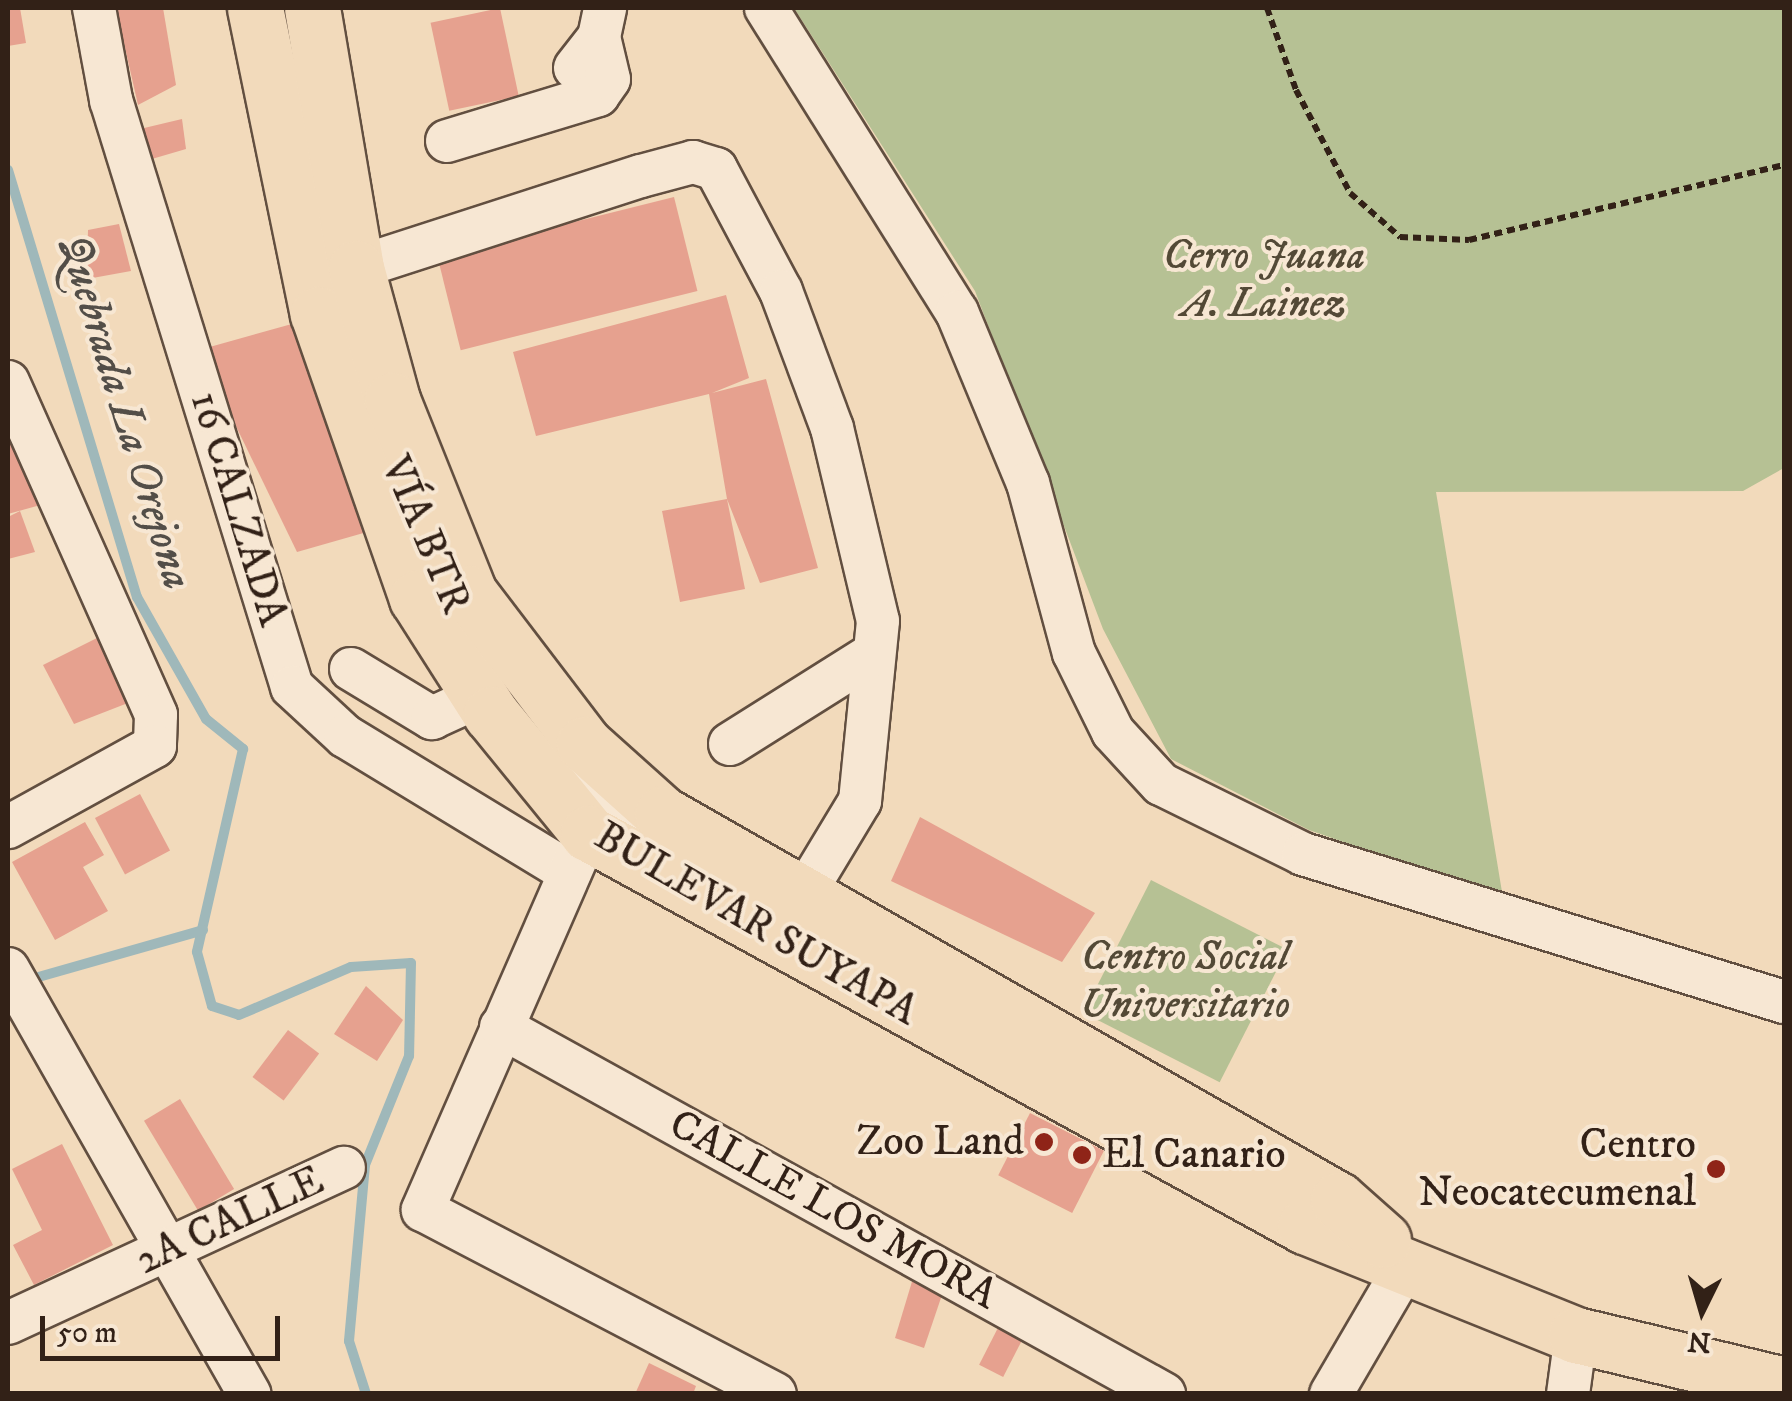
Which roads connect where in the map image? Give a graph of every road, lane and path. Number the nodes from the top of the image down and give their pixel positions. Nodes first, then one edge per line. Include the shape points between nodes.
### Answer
1 (94, 8) edge
2 (255, 8) edge
3 (282, 8) edge
4 (312, 8) edge
5 (766, 8) edge
6 (1268, 8) edge
7 (593, 38) edge
8 (447, 141) dead end
9 (1784, 165) edge
10 (356, 268) junction
11 (8, 382) edge
12 (873, 654) junction
13 (350, 670) dead end
14 (480, 696) junction
15 (730, 744) dead end
16 (8, 827) edge
17 (579, 853) junction
18 (799, 908) junction
19 (8, 969) edge
20 (1784, 1002) edge
21 (502, 1027) junction
22 (344, 1168) dead end
23 (168, 1249) junction
24 (1408, 1262) junction
25 (8, 1324) edge
26 (1576, 1335) junction
27 (726, 1382) edge
28 (1783, 1388) edge
29 (248, 1394) edge
30 (775, 1394) edge
31 (1164, 1394) edge
32 (1331, 1394) edge
33 (1568, 1394) edge

1 - 17 street, 16 CALZADA via 111,100 292,687 345,736
2 - 14 main road, BULEVAR SUYAPA via 318,314 417,598
3 - 18 street, VÍA BTR via 338,299 454,611 591,795 671,856
4 - 10 main road, BULEVAR SUYAPA
5 - 20 street via 957,312 1028,483 1074,653 1113,732 1161,784 1303,854
6 - 9 path via 1296,90 1350,194 1400,237 1469,240
7 - 8 street via 609,80 598,94
10 - 12 street via 641,176 709,163 781,291 832,428 861,526 878,621
10 - 18 main road, BULEVAR SUYAPA via 392,400 469,593 584,744 662,814
11 - 16 street via 156,715 155,746
12 - 15 street
12 - 18 street via 860,801
13 - 14 street via 432,718
14 - 17 main road, BULEVAR SUYAPA
17 - 21 street
17 - 24 main road, BULEVAR SUYAPA via 1305,1226
18 - 24 main road, BULEVAR SUYAPA via 1338,1200
19 - 23 street
21 - 27 street via 423,1210
21 - 31 street, CALLE LOS MORA
22 - 23 street, 2A CALLE
23 - 25 street, 2A CALLE
23 - 29 street
24 - 26 main road, BULEVAR SUYAPA
24 - 32 street
26 - 28 main road, BULEVAR SUYAPA
26 - 33 street
27 - 30 street

